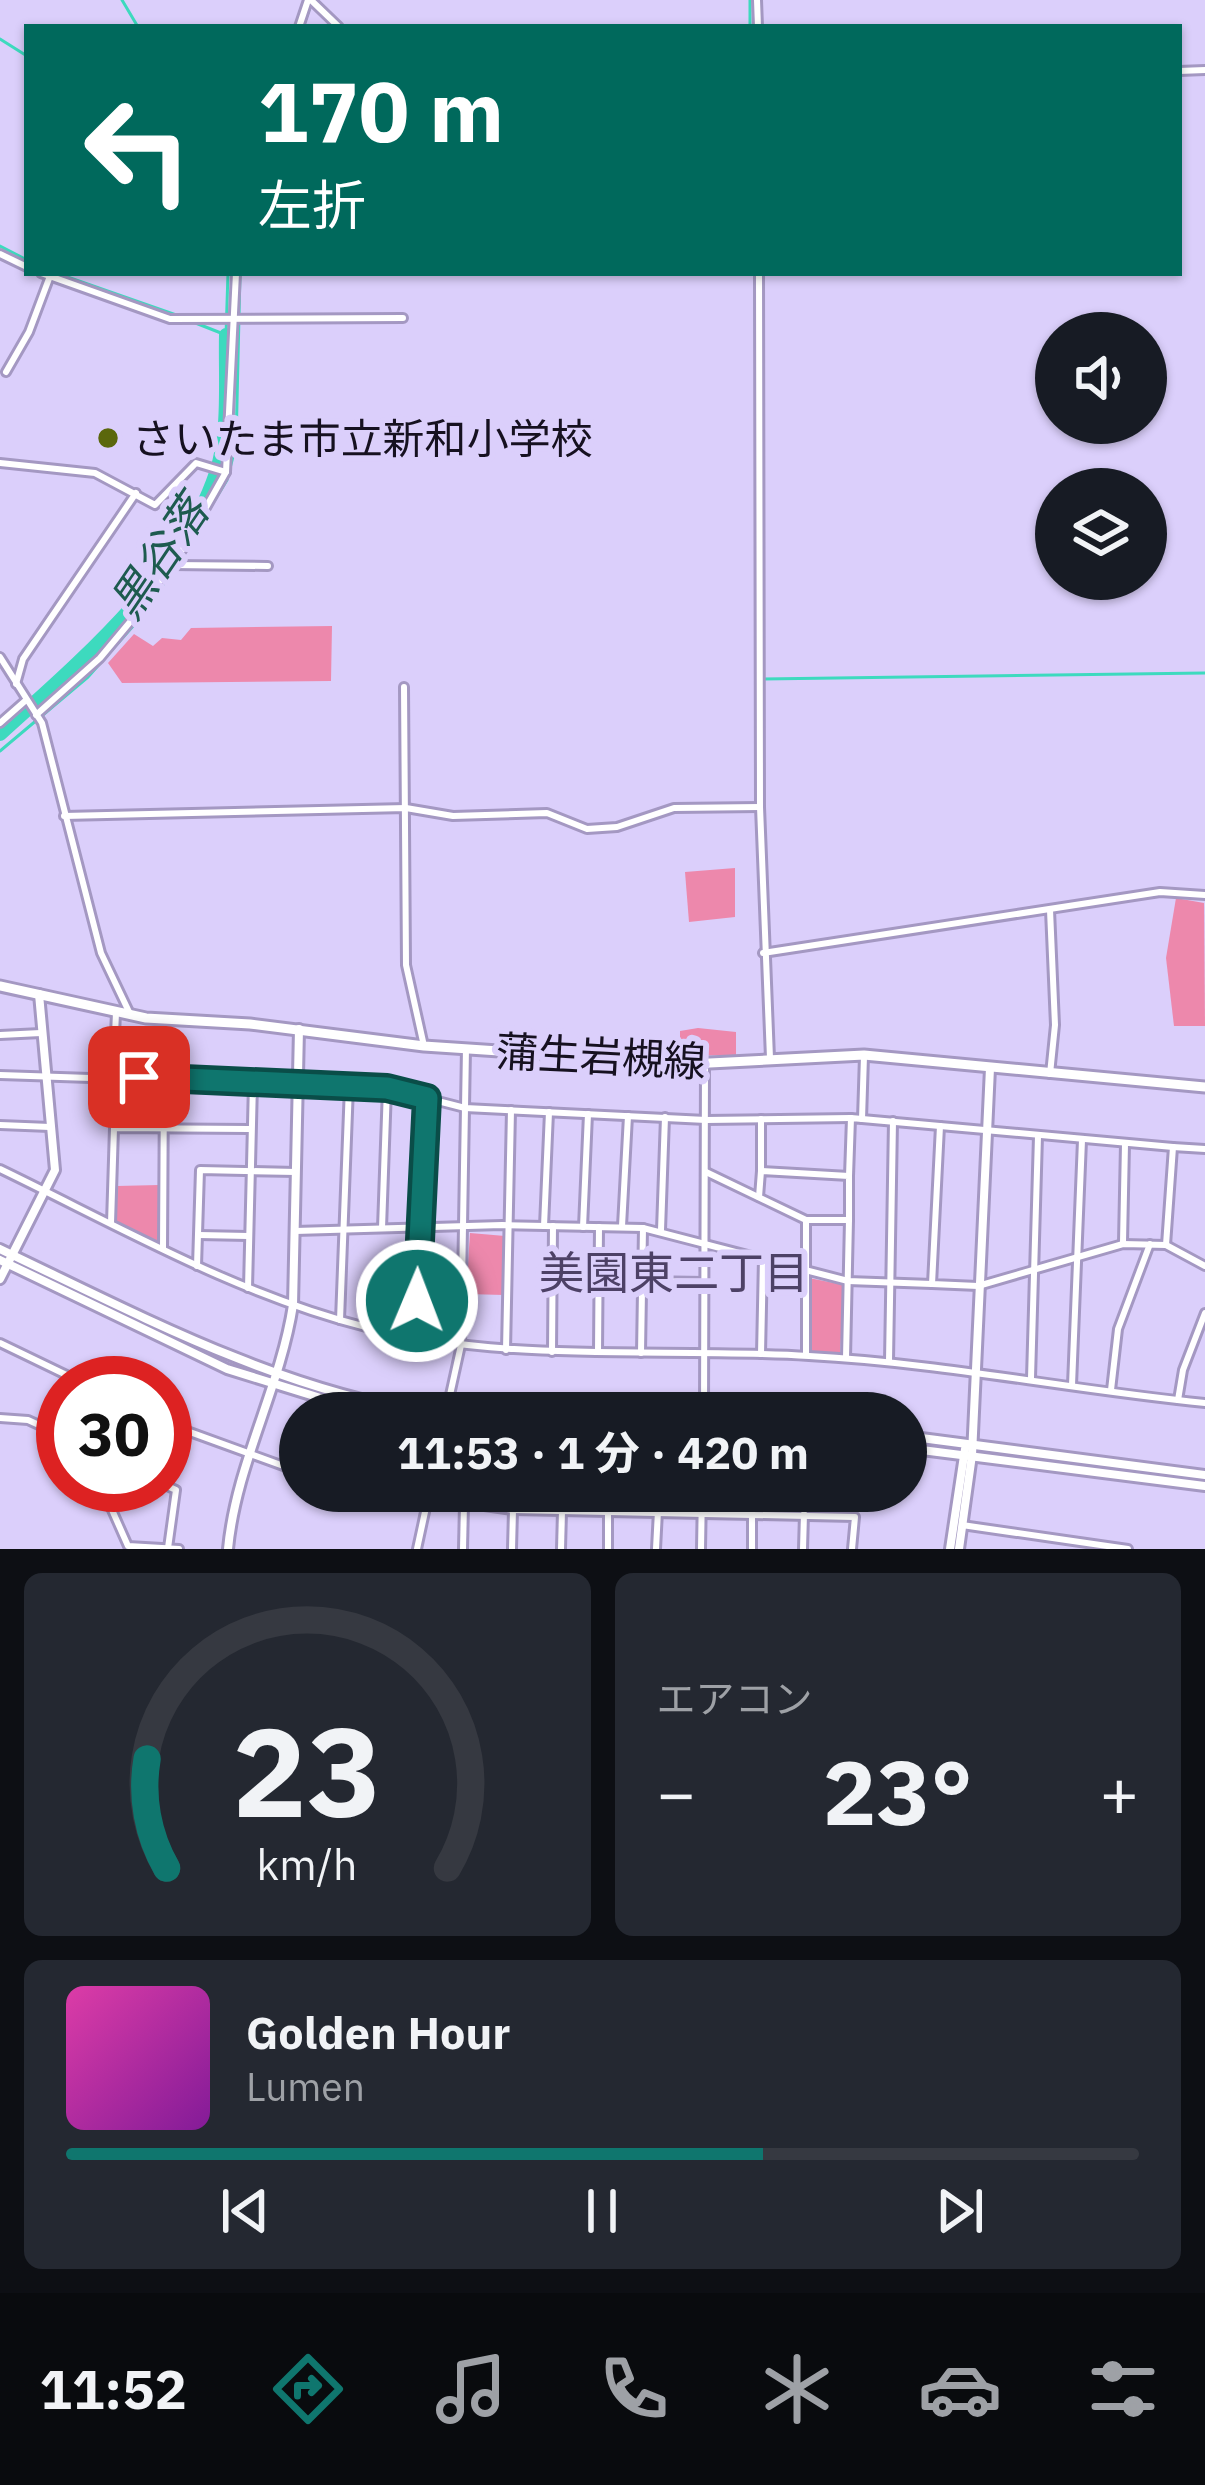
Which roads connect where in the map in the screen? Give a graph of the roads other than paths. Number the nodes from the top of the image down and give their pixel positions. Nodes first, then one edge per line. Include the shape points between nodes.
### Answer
1 (310, 0) edge
2 (336, 24) edge
3 (46, 276) edge
4 (49, 276) edge
5 (236, 276) edge
6 (759, 276) edge
7 (403, 318) dead end
8 (234, 320) junction
9 (6, 372) dead end
10 (0, 463) edge
11 (226, 472) junction
12 (136, 493) junction
13 (172, 565) junction
14 (268, 566) dead end
15 (0, 657) edge
16 (16, 684) junction
17 (404, 687) dead end
18 (26, 702) junction
19 (35, 713) junction
20 (0, 723) edge
21 (760, 806) junction
22 (406, 808) junction
23 (64, 816) junction
24 (1205, 895) edge
25 (1050, 910) junction
26 (763, 953) junction
27 (0, 986) edge
28 (39, 993) junction
29 (116, 1013) junction
30 (131, 1016) junction
31 (299, 1029) junction
32 (41, 1033) junction
33 (0, 1035) edge
34 (424, 1046) junction
35 (466, 1048) junction
36 (864, 1055) junction
37 (770, 1058) junction
38 (705, 1064) junction
39 (990, 1068) junction
40 (1050, 1074) junction
41 (0, 1076) edge
42 (45, 1076) junction
43 (113, 1076) junction
44 (164, 1077) junction
45 (253, 1083) junction
46 (297, 1084) junction
47 (349, 1086) junction
48 (1205, 1087) edge
49 (387, 1088) junction
50 (427, 1098) junction
51 (465, 1108) junction
52 (511, 1110) junction
53 (549, 1112) junction
54 (588, 1114) junction
55 (628, 1116) junction
56 (665, 1118) junction
57 (851, 1118) junction
58 (761, 1119) junction
59 (862, 1119) junction
60 (706, 1120) junction
61 (893, 1120) junction
62 (0, 1125) edge
63 (940, 1126) junction
64 (50, 1127) junction
65 (165, 1128) junction
66 (249, 1129) junction
67 (987, 1131) junction
68 (1038, 1136) junction
69 (1082, 1140) junction
70 (1125, 1144) junction
71 (1173, 1147) junction
72 (1205, 1149) edge
73 (0, 1169) edge
74 (250, 1171) junction
75 (296, 1172) junction
76 (706, 1172) junction
77 (761, 1172) junction
78 (849, 1176) junction
79 (45, 1190) junction
80 (759, 1197) junction
81 (806, 1220) junction
82 (849, 1220) junction
83 (111, 1223) junction
84 (509, 1225) junction
85 (549, 1226) junction
86 (584, 1227) junction
87 (599, 1227) junction
88 (462, 1228) junction
89 (622, 1228) junction
90 (643, 1228) junction
91 (382, 1229) junction
92 (419, 1229) junction
93 (344, 1230) junction
94 (661, 1231) junction
95 (295, 1232) junction
96 (199, 1235) junction
97 (248, 1236) junction
98 (705, 1242) junction
99 (1123, 1244) junction
100 (1150, 1244) junction
101 (1166, 1245) junction
102 (0, 1249) edge
103 (164, 1249) junction
104 (1080, 1256) junction
105 (763, 1258) junction
106 (7, 1260) edge
107 (197, 1266) junction
108 (1205, 1266) edge
109 (805, 1270) junction
110 (1036, 1271) junction
111 (0, 1279) edge
112 (848, 1281) junction
113 (643, 1282) junction
114 (704, 1282) junction
115 (891, 1282) junction
116 (932, 1284) junction
117 (978, 1286) junction
118 (248, 1288) junction
119 (292, 1305) junction
120 (1205, 1313) edge
121 (340, 1320) junction
122 (416, 1337) junction
123 (0, 1343) edge
124 (460, 1345) junction
125 (506, 1350) junction
126 (552, 1352) junction
127 (598, 1352) junction
128 (641, 1353) junction
129 (704, 1354) junction
130 (761, 1354) junction
131 (806, 1355) junction
132 (846, 1358) junction
133 (36, 1360) edge
134 (889, 1361) junction
135 (974, 1370) junction
136 (277, 1375) junction
137 (1031, 1380) junction
138 (1072, 1385) junction
139 (273, 1386) junction
140 (1111, 1391) junction
141 (294, 1392) edge
142 (345, 1392) edge
143 (450, 1392) edge
144 (704, 1392) edge
145 (1178, 1400) junction
146 (1205, 1402) edge
147 (0, 1418) edge
148 (36, 1424) edge
149 (192, 1433) edge
150 (927, 1438) edge
151 (968, 1443) junction
152 (927, 1450) edge
153 (967, 1454) junction
154 (248, 1455) junction
155 (279, 1465) edge
156 (1205, 1475) edge
157 (1205, 1486) edge
158 (112, 1512) edge
159 (173, 1512) edge
160 (425, 1512) edge
161 (464, 1512) edge
162 (513, 1512) edge
163 (562, 1512) edge
164 (608, 1512) edge
165 (658, 1512) edge
166 (702, 1512) edge
167 (727, 1512) edge
168 (752, 1513) junction
169 (804, 1514) junction
170 (962, 1525) junction
171 (168, 1548) edge
172 (179, 1549) edge
173 (228, 1549) edge
174 (417, 1549) edge
175 (463, 1549) edge
176 (512, 1549) edge
177 (561, 1549) edge
178 (608, 1549) edge
179 (656, 1549) edge
180 (701, 1549) edge
181 (752, 1549) edge
182 (803, 1549) edge
183 (852, 1549) edge
184 (954, 1549) edge
185 (1128, 1549) edge

1 - 2 street
3 - 9 street
4 - 8 street via 170,320
5 - 8 street
6 - 21 street
7 - 8 street
8 - 11 street
10 - 12 street via 95,472
11 - 12 street via 196,463 154,505
11 - 13 street
12 - 16 street via 23,659
13 - 14 street
13 - 19 street via 100,658
15 - 16 street
16 - 18 street
17 - 22 street
18 - 19 street
18 - 20 street
19 - 23 street
21 - 22 street via 674,808 586,829 547,813 452,816
21 - 26 street
22 - 23 street
22 - 34 street via 406,965
23 - 30 street via 104,961
24 - 25 street via 1160,892
25 - 26 street
25 - 40 street
26 - 37 street
27 - 28 main road, 蒲生岩槻線
28 - 29 main road, 蒲生岩槻線
28 - 32 street
29 - 30 main road, 蒲生岩槻線
29 - 43 street
30 - 31 main road, 蒲生岩槻線
31 - 34 main road, 蒲生岩槻線
31 - 46 street
32 - 33 street
32 - 42 street
34 - 35 main road, 蒲生岩槻線
35 - 38 main road, 蒲生岩槻線
35 - 51 street
36 - 37 main road, 蒲生岩槻線
36 - 39 main road, 蒲生岩槻線
36 - 59 street
37 - 38 main road, 蒲生岩槻線
38 - 60 street
39 - 40 main road, 蒲生岩槻線
39 - 67 street
40 - 48 main road, 蒲生岩槻線
41 - 42 street
42 - 43 street
42 - 64 street
43 - 44 street
44 - 45 street
44 - 65 street
45 - 46 street
45 - 66 street
46 - 47 street
46 - 75 street
47 - 49 street
47 - 93 street
49 - 50 street
49 - 91 street
50 - 51 street
50 - 92 street
51 - 52 street
51 - 88 street
52 - 53 street
52 - 84 street
53 - 54 street
53 - 85 street
54 - 55 street
54 - 86 street
55 - 56 street
55 - 89 street
56 - 60 street
56 - 94 street
57 - 58 street
57 - 59 street
57 - 78 street
58 - 60 street
58 - 77 street
59 - 61 street
60 - 76 street
61 - 63 street
61 - 115 street
62 - 64 street
63 - 67 street
63 - 116 street
64 - 79 street via 55,1170
65 - 66 street
65 - 83 street via 114,1128
65 - 103 street
66 - 74 street
67 - 68 street
67 - 117 street
68 - 69 street
68 - 110 street
69 - 70 street
69 - 104 street
70 - 71 street
70 - 99 street
71 - 72 street
71 - 101 street
73 - 79 street
74 - 75 street
74 - 96 street via 200,1170
74 - 97 street
75 - 95 street
76 - 80 street
76 - 98 street
77 - 78 street
77 - 80 street
78 - 82 street
79 - 83 street
79 - 106 street
80 - 81 street
81 - 82 street
81 - 109 street
82 - 112 street
83 - 103 street
84 - 85 street
84 - 88 street
84 - 125 street
85 - 86 street
85 - 126 street
86 - 87 street
87 - 89 street
87 - 127 street
88 - 92 street
88 - 124 street
89 - 90 street
90 - 94 street
90 - 113 street
91 - 92 street
91 - 93 street
92 - 122 street
93 - 95 street
93 - 121 street
94 - 98 street
95 - 119 street
96 - 97 street
96 - 107 street
97 - 118 street
98 - 105 street
98 - 114 street
99 - 100 street
99 - 104 street
100 - 101 street
100 - 140 street via 1118,1329
101 - 108 street
102 - 106 street
103 - 107 street
104 - 110 street
104 - 138 street
105 - 109 street
105 - 130 street
106 - 111 street
106 - 136 street
106 - 139 street
107 - 118 street
109 - 112 street
109 - 131 street
110 - 117 street
110 - 137 street
112 - 115 street
112 - 132 street
113 - 114 street
113 - 128 street
114 - 129 street
115 - 116 street
115 - 134 street
116 - 117 street
117 - 135 street
118 - 119 street
119 - 121 street
119 - 136 street
120 - 145 street
121 - 122 street
122 - 124 street
123 - 133 street
124 - 125 street
124 - 143 street
125 - 126 street
126 - 127 street
127 - 128 street
128 - 129 street
129 - 130 street
129 - 144 street
130 - 131 street
131 - 132 street
132 - 134 street
134 - 135 street
135 - 137 street
135 - 151 street
136 - 139 street
136 - 142 street
137 - 138 street
138 - 140 street
139 - 141 street
139 - 154 street
140 - 145 street
145 - 146 street
147 - 148 street
149 - 154 street
150 - 151 street
151 - 153 street
151 - 156 street
152 - 153 street
153 - 157 street
153 - 170 street
153 - 184 street
154 - 155 street
154 - 173 street
158 - 171 street via 128,1546
159 - 171 street
160 - 174 street
161 - 175 street
162 - 176 street
163 - 177 street
164 - 178 street
165 - 179 street
166 - 180 street
167 - 168 street
168 - 169 street
168 - 181 street
169 - 182 street
169 - 183 street via 855,1517
170 - 184 street
170 - 185 street
171 - 172 street

